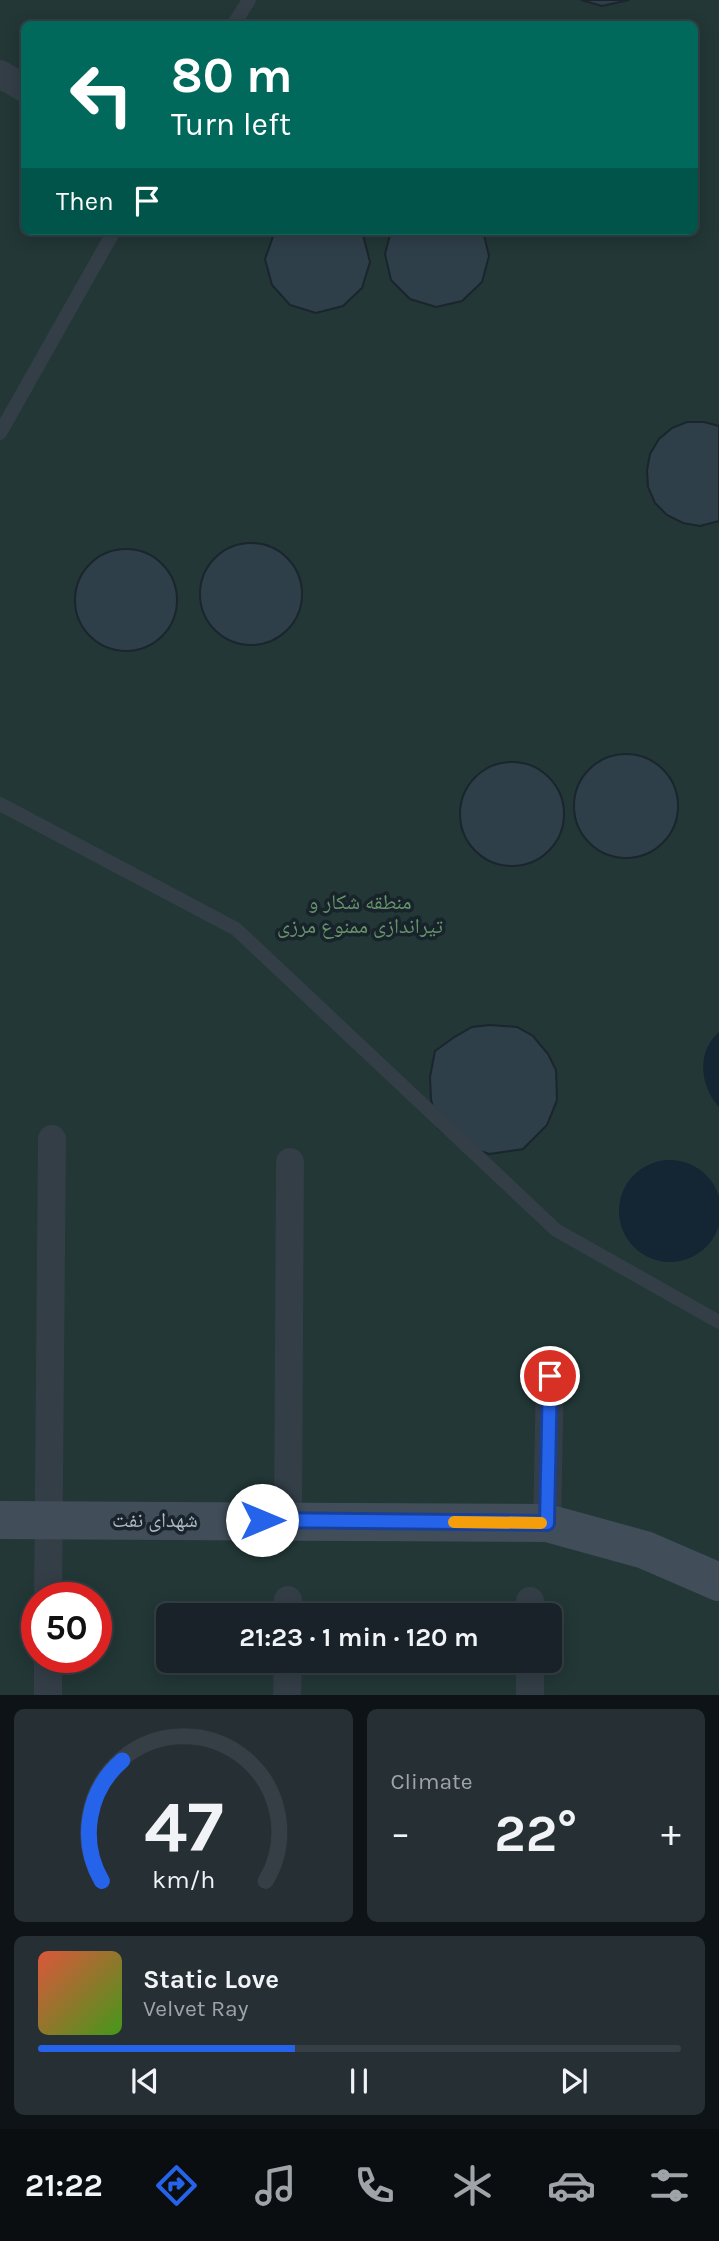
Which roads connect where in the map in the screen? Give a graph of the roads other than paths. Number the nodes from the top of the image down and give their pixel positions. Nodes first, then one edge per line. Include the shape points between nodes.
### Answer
1 (249, 0) edge
2 (236, 21) edge
3 (0, 74) edge
4 (21, 86) edge
5 (112, 235) edge
6 (0, 433) edge
7 (0, 804) edge
8 (52, 1139) dead end
9 (290, 1162) dead end
10 (719, 1322) edge
11 (550, 1376) dead end
12 (0, 1520) edge
13 (48, 1520) junction
14 (288, 1520) junction
15 (547, 1523) junction
16 (48, 1582) edge
17 (719, 1582) edge
18 (48, 1673) edge
19 (288, 1673) edge
20 (530, 1673) edge
21 (48, 1695) edge
22 (287, 1695) edge
23 (530, 1695) edge

1 - 2 lane
3 - 4 street
5 - 6 lane
7 - 10 lane via 236,929 556,1230
8 - 13 street
9 - 14 street
11 - 15 street
12 - 13 main road, شهدای نفت
13 - 14 main road, شهدای نفت
13 - 16 street
14 - 15 main road, شهدای نفت
15 - 17 main road, شهدای نفت via 645,1550
18 - 21 street
19 - 22 street
20 - 23 street

